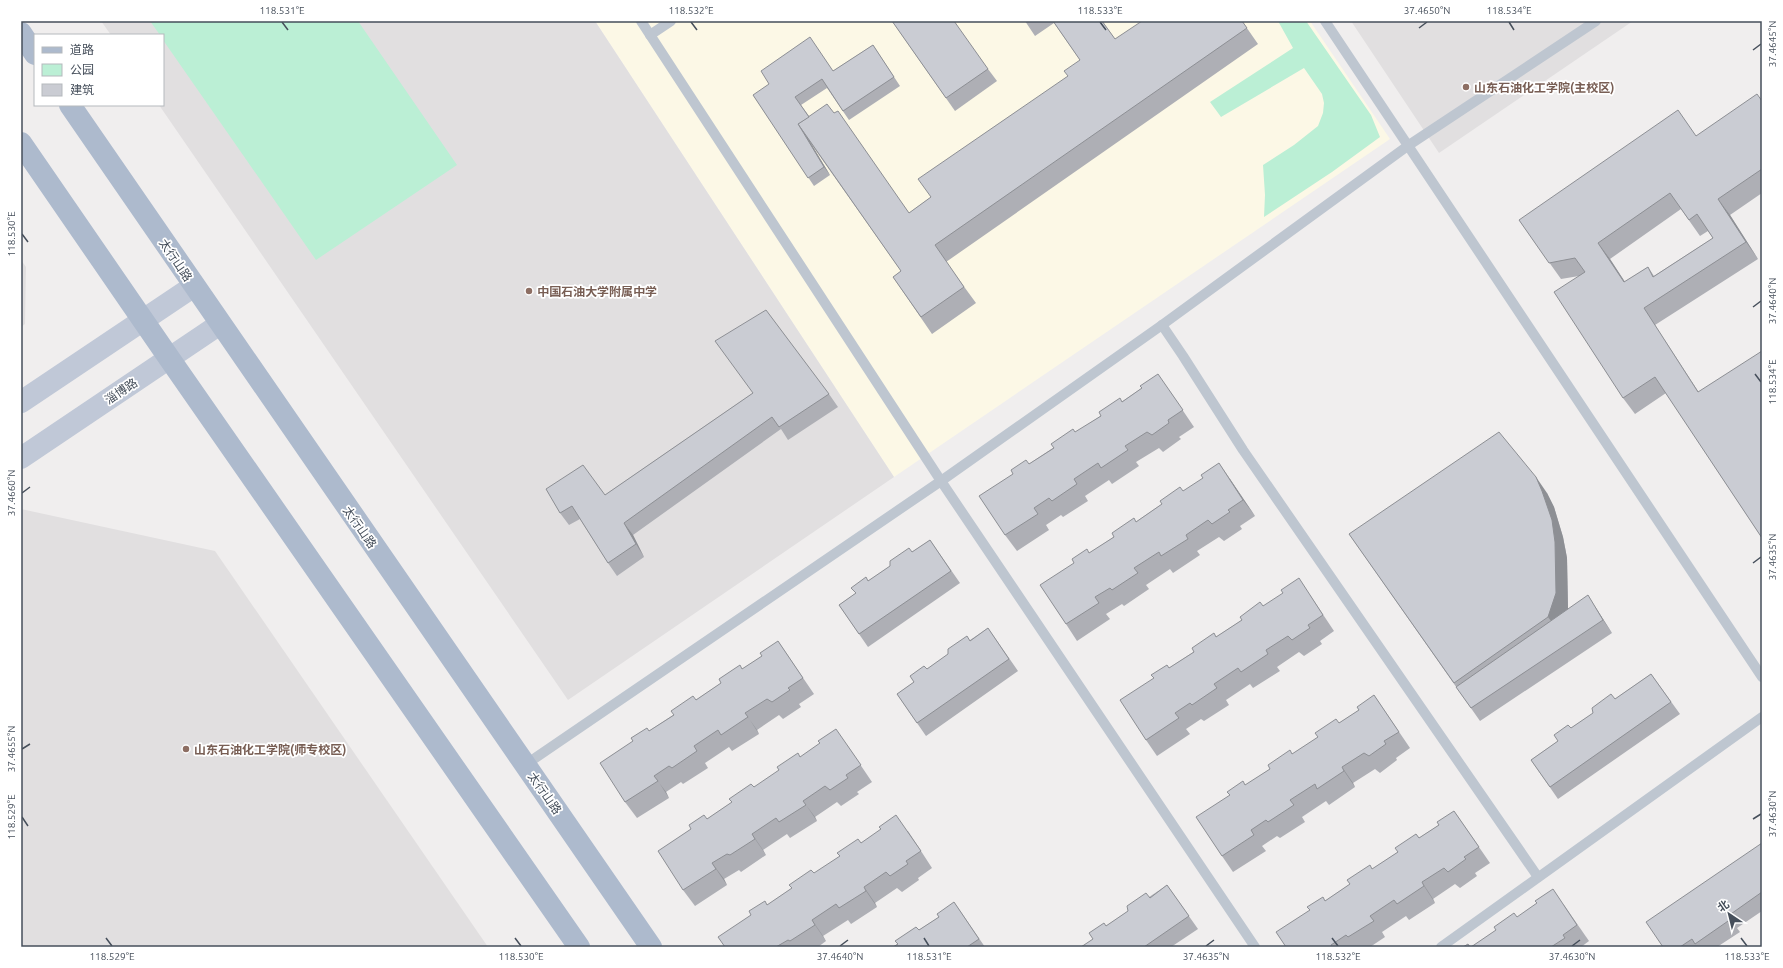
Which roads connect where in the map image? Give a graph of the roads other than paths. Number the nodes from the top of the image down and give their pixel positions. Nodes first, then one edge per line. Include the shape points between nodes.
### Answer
1 (641, 21) edge
2 (671, 21) edge
3 (1325, 21) edge
4 (1596, 21) edge
5 (21, 33) edge
6 (650, 35) junction
7 (34, 52) edge
8 (71, 106) edge
9 (21, 143) edge
10 (1409, 146) junction
11 (194, 286) junction
12 (143, 320) junction
13 (220, 324) junction
14 (1162, 325) junction
15 (169, 358) junction
16 (21, 402) edge
17 (21, 458) edge
18 (941, 481) junction
19 (1762, 677) edge
20 (1762, 717) edge
21 (525, 765) junction
22 (1538, 878) junction
23 (579, 947) edge
24 (652, 947) edge
25 (1255, 947) edge
26 (1441, 947) edge

1 - 6 lane
2 - 6 lane
3 - 10 lane
4 - 10 lane
5 - 7 main road
6 - 18 lane
8 - 11 main road, 太行山路
9 - 12 main road
10 - 14 lane
10 - 19 lane
11 - 12 main road
11 - 13 main road, 太行山路
12 - 15 main road
12 - 16 main road
13 - 15 main road, 淄博路
13 - 21 main road, 太行山路
14 - 18 lane
14 - 22 lane via 1243,450
15 - 17 main road, 淄博路
15 - 23 main road
18 - 21 lane
18 - 25 lane
20 - 22 lane
21 - 24 main road, 太行山路
22 - 26 lane

